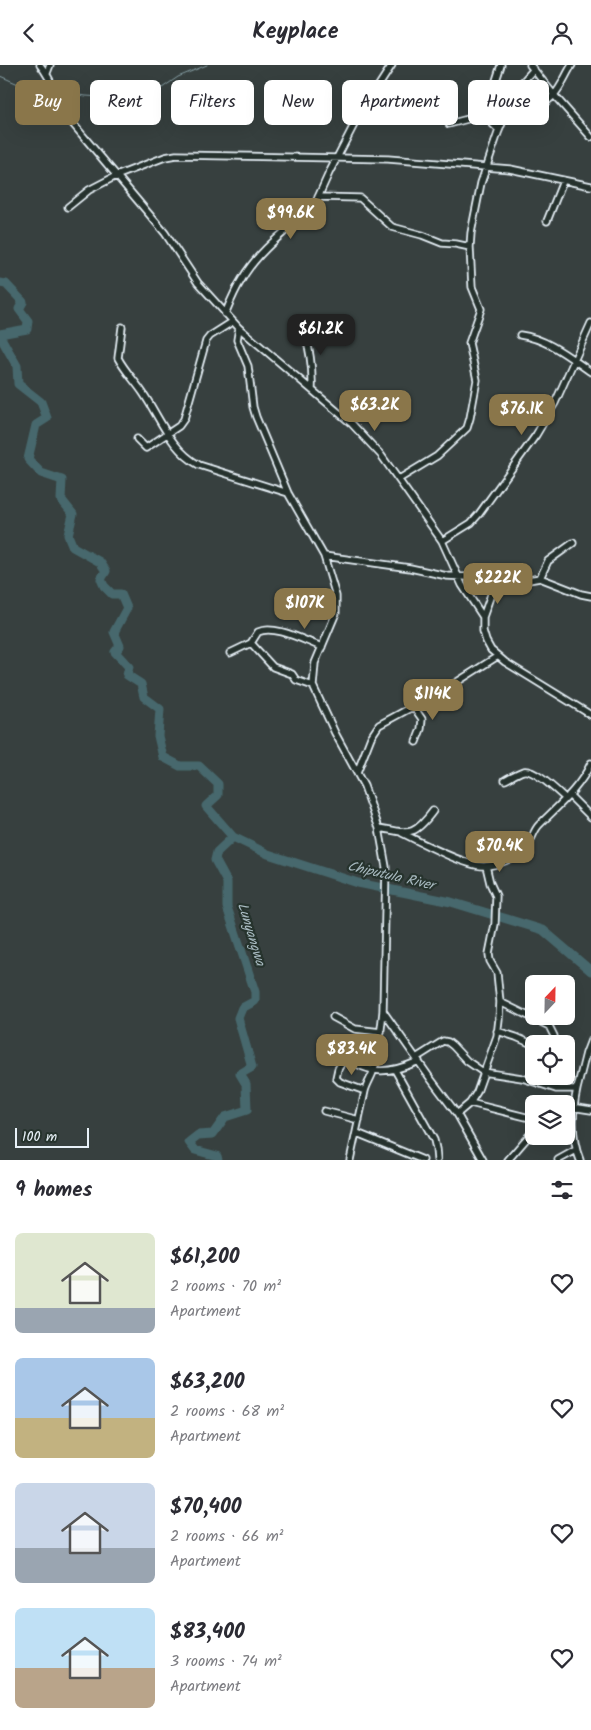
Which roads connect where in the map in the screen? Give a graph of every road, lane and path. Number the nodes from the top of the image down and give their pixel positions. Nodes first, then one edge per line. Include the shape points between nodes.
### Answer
1 (40, 65) edge
2 (50, 65) edge
3 (392, 65) edge
4 (500, 65) edge
5 (572, 65) edge
6 (532, 67) edge
7 (47, 73) junction
8 (496, 80) edge
9 (523, 80) edge
10 (554, 95) junction
11 (549, 98) edge
12 (494, 125) edge
13 (501, 125) edge
14 (499, 130) junction
15 (591, 135) edge
16 (337, 158) junction
17 (486, 167) junction
18 (116, 176) junction
19 (563, 181) junction
20 (591, 186) edge
21 (318, 197) junction
22 (68, 207) dead end
23 (547, 221) dead end
24 (470, 247) junction
25 (225, 314) junction
26 (232, 322) junction
27 (591, 323) edge
28 (302, 325) dead end
29 (122, 327) dead end
30 (239, 328) junction
31 (520, 335) dead end
32 (574, 360) junction
33 (591, 372) edge
34 (312, 390) junction
35 (167, 434) junction
36 (136, 439) dead end
37 (399, 479) junction
38 (288, 493) junction
39 (442, 541) junction
40 (573, 543) dead end
41 (324, 556) junction
42 (458, 577) junction
43 (540, 578) junction
44 (494, 586) junction
45 (591, 596) edge
46 (483, 617) junction
47 (252, 643) junction
48 (322, 647) junction
49 (230, 653) dead end
50 (498, 656) junction
51 (313, 686) junction
52 (413, 706) junction
53 (591, 715) edge
54 (416, 742) dead end
55 (591, 763) edge
56 (357, 773) junction
57 (505, 780) dead end
58 (567, 797) junction
59 (433, 811) dead end
60 (591, 817) edge
61 (379, 828) junction
62 (402, 833) junction
63 (486, 866) junction
64 (500, 1002) junction
65 (383, 1011) junction
66 (333, 1017) dead end
67 (497, 1031) junction
68 (381, 1032) junction
69 (554, 1035) edge
70 (591, 1039) edge
71 (525, 1041) edge
72 (336, 1052) dead end
73 (345, 1057) junction
74 (417, 1060) junction
75 (395, 1069) junction
76 (374, 1071) junction
77 (483, 1073) junction
78 (557, 1085) edge
79 (556, 1089) junction
80 (577, 1089) junction
81 (365, 1091) junction
82 (575, 1098) edge
83 (470, 1103) junction
84 (575, 1108) edge
85 (591, 1110) edge
86 (324, 1111) dead end
87 (457, 1114) junction
88 (525, 1117) edge
89 (359, 1120) junction
90 (357, 1133) junction
91 (575, 1135) edge
92 (525, 1140) edge
93 (576, 1149) junction
94 (350, 1160) edge
95 (423, 1160) edge
96 (437, 1160) edge
97 (483, 1160) edge
98 (508, 1160) edge
99 (558, 1160) edge
100 (580, 1160) edge

1 - 7 street
2 - 7 street
3 - 16 street
4 - 8 street
5 - 10 street
6 - 9 street
6 - 10 street
7 - 18 street via 68,118
10 - 11 street
10 - 15 street
12 - 14 street
13 - 14 street
14 - 17 street
16 - 17 street
16 - 18 street via 176,155
16 - 21 street
17 - 19 street via 525,171
17 - 24 street
18 - 22 street via 89,190
18 - 25 street via 165,233 198,283
19 - 20 street
19 - 23 street
21 - 24 street via 360,198 392,227 442,243
21 - 25 street via 310,211 252,264
24 - 37 street via 472,287 481,309 469,343 477,380 467,428 423,466
25 - 26 street
26 - 30 street
26 - 35 street via 206,341 182,423
27 - 32 street
28 - 34 street via 313,371
29 - 35 street via 118,358
30 - 34 street
30 - 38 street via 237,340 248,366 253,407
31 - 32 street via 553,346
32 - 33 street
32 - 39 street via 536,435 480,514
34 - 37 street via 365,436
35 - 36 street via 146,448
35 - 38 street via 187,457 199,465
37 - 39 street
38 - 41 street
39 - 42 street
40 - 43 street via 548,561
41 - 42 street
41 - 48 street via 337,604
42 - 44 street
42 - 46 street
43 - 44 street
43 - 45 street
44 - 46 street
46 - 50 street via 486,641
47 - 48 street via 258,632 268,629
47 - 49 street
47 - 51 street via 273,667
48 - 51 street via 315,663
50 - 52 street
50 - 53 street
51 - 56 street
52 - 54 street via 422,719
52 - 56 street via 378,725
55 - 58 street
56 - 61 street
57 - 58 street via 530,771
58 - 60 street
58 - 63 street via 535,829 526,847 513,856
59 - 62 street via 419,828
61 - 62 street
61 - 65 street via 386,867
62 - 63 street via 452,856
63 - 64 street via 496,896 489,954 496,973
64 - 67 street
64 - 69 street via 549,1026
65 - 68 street
65 - 74 street
66 - 68 street via 355,1029
67 - 71 street
67 - 77 street
68 - 76 street
70 - 80 street
72 - 73 street
73 - 76 street
73 - 81 street via 336,1078
74 - 75 street
74 - 77 street via 443,1041
74 - 87 street
75 - 76 street
75 - 96 street via 434,1140
76 - 81 street
77 - 79 street via 522,1078
77 - 83 street
78 - 79 street
79 - 80 street
80 - 82 street
81 - 89 street
83 - 87 street
83 - 88 street
84 - 85 street
86 - 89 street
87 - 97 street
89 - 90 street
90 - 94 street
90 - 95 street
91 - 93 street
92 - 98 street
93 - 99 street
93 - 100 street

